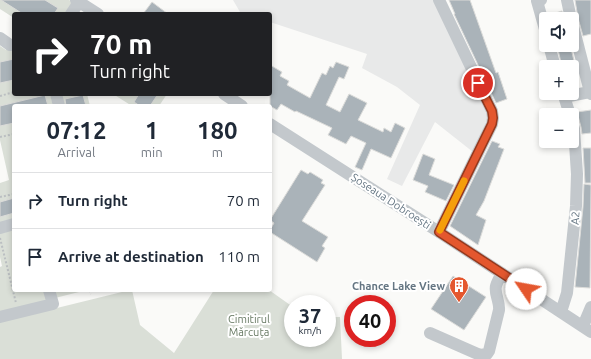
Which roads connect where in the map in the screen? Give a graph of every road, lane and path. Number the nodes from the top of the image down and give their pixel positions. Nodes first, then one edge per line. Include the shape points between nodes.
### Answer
1 (439, 0) edge
2 (541, 0) edge
3 (567, 0) edge
4 (78, 1) edge
5 (72, 12) edge
6 (95, 12) edge
7 (540, 12) edge
8 (570, 12) edge
9 (0, 38) edge
10 (12, 44) edge
11 (579, 48) edge
12 (12, 93) edge
13 (590, 93) edge
14 (579, 94) edge
15 (0, 96) edge
16 (227, 96) edge
17 (239, 104) edge
18 (272, 125) edge
19 (12, 135) edge
20 (0, 138) edge
21 (575, 148) edge
22 (12, 194) edge
23 (0, 197) edge
24 (12, 225) edge
25 (0, 228) edge
26 (439, 232) junction
27 (0, 237) edge
28 (502, 273) junction
29 (12, 287) edge
30 (13, 292) edge
31 (50, 292) edge
32 (591, 307) edge
33 (18, 312) junction
34 (561, 312) junction
35 (0, 317) edge
36 (587, 329) edge
37 (430, 333) dead end

1 - 26 street via 492,111 493,118
2 - 7 street via 537,1
3 - 8 street
4 - 5 street
4 - 6 street
9 - 10 street
11 - 13 street
12 - 15 path
13 - 14 street
16 - 17 street
18 - 26 street, Șoseaua Dobroești
19 - 20 path
21 - 34 street, A2 via 576,206 567,293
22 - 23 path
24 - 25 street
26 - 28 street, Șoseaua Dobroești
27 - 29 path
28 - 34 street, Șoseaua Dobroești
28 - 37 street via 496,286 500,305 487,354 480,355
30 - 33 path
31 - 33 street via 53,304
32 - 36 street
33 - 35 street
34 - 36 street, Șoseaua Dobroești

